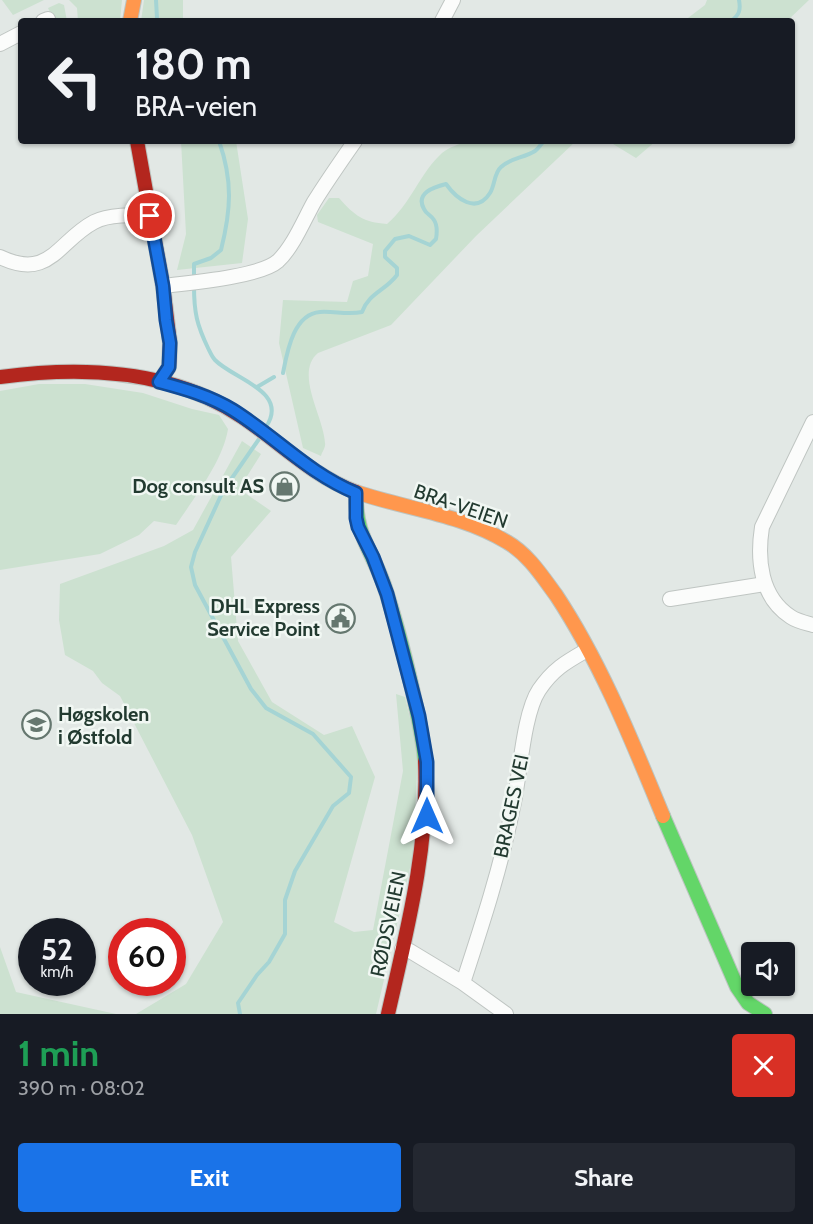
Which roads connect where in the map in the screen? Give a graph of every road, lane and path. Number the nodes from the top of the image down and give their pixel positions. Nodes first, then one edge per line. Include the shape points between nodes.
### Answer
1 (134, 0) edge
2 (453, 0) edge
3 (131, 18) edge
4 (444, 18) edge
5 (18, 35) edge
6 (0, 44) edge
7 (138, 144) edge
8 (352, 144) edge
9 (150, 216) junction
10 (0, 257) edge
11 (163, 286) junction
12 (0, 377) edge
13 (159, 382) junction
14 (813, 422) edge
15 (356, 493) junction
16 (765, 584) junction
17 (670, 599) dead end
18 (813, 625) edge
19 (587, 650) junction
20 (402, 949) junction
21 (463, 983) junction
22 (388, 1014) edge
23 (506, 1014) edge
24 (765, 1014) edge

1 - 3 main road
2 - 4 street
5 - 6 street
7 - 9 main road
8 - 11 street via 278,261 252,272
9 - 10 street via 94,222 36,264
9 - 11 main road
11 - 13 main road via 170,343 169,367
12 - 13 main road, BRA-VEIEN via 70,370
13 - 15 main road, BRA-VEIEN via 218,402 317,474
14 - 16 street via 762,527 759,566
15 - 19 main road, BRA-VEIEN via 465,524 507,541 538,572
15 - 20 main road, RØDSVEIEN via 358,527 390,607 427,762 427,816 419,875
16 - 17 street
16 - 18 street via 775,602 791,617
19 - 21 street, BRAGES VEI via 555,669 537,692 529,713 509,825
19 - 24 main road, BRA-VEIEN via 641,764 739,993
20 - 21 street
20 - 22 main road, RØDSVEIEN
21 - 23 street

